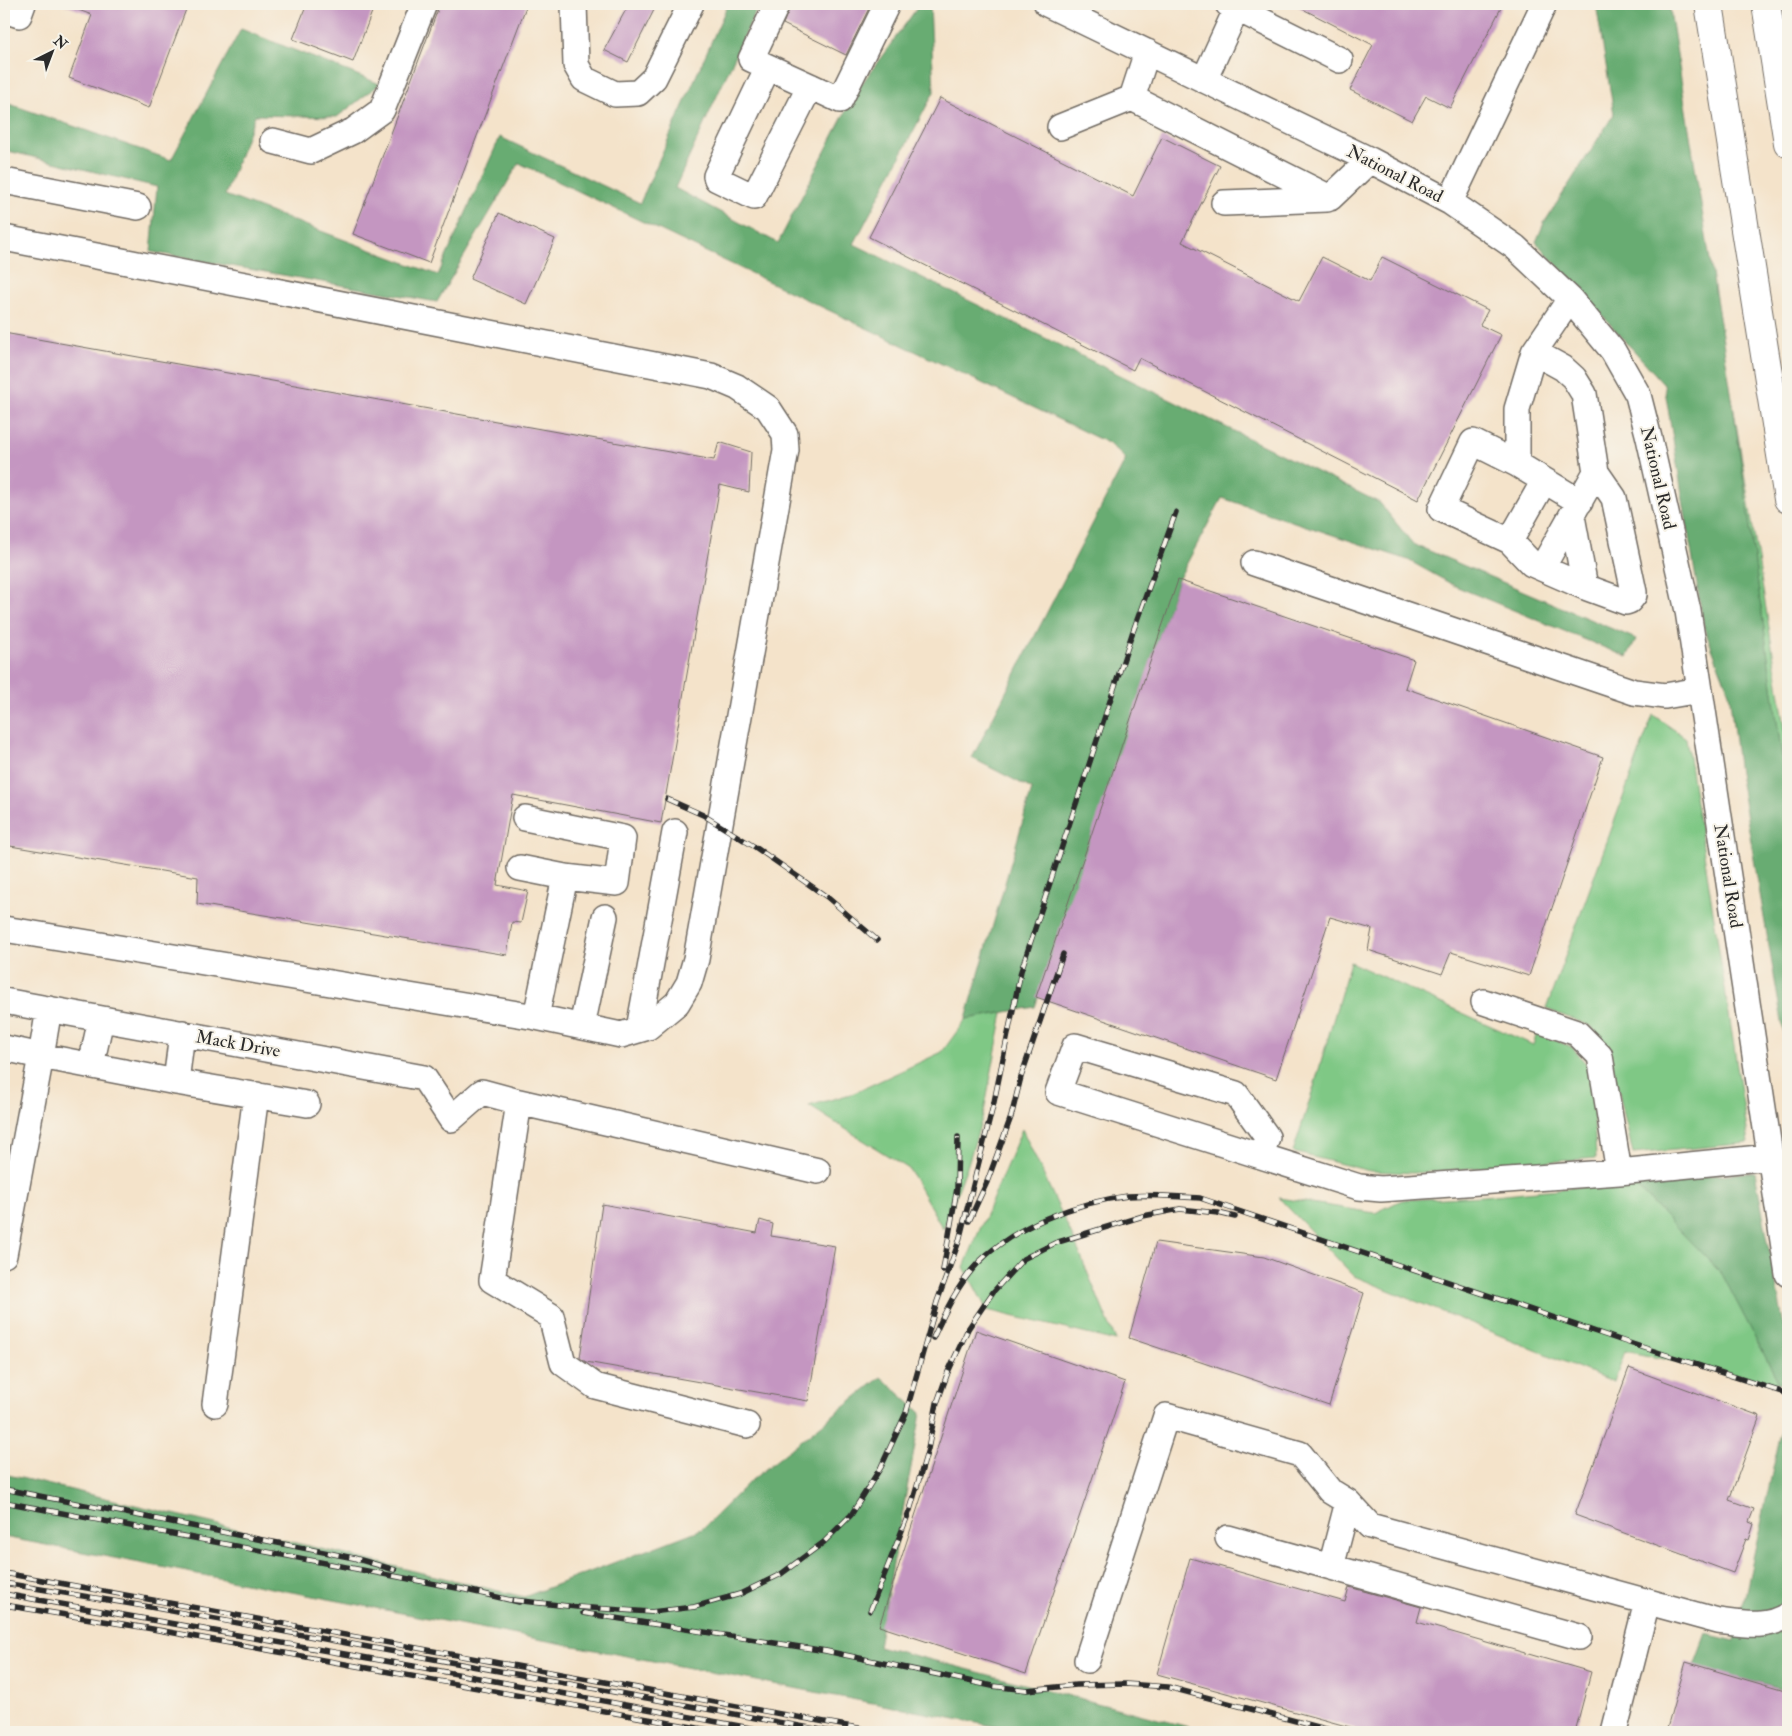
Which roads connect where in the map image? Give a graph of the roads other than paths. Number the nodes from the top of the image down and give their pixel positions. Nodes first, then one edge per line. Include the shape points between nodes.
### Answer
1 (23, 4) edge
2 (424, 4) edge
3 (574, 4) edge
4 (691, 4) edge
5 (776, 4) edge
6 (887, 4) edge
7 (1047, 4) edge
8 (1544, 4) edge
9 (1709, 4) edge
10 (1766, 4) edge
11 (1232, 6) edge
12 (4, 10) edge
13 (1147, 52) junction
14 (1340, 60) dead end
15 (768, 67) junction
16 (1204, 80) junction
17 (810, 86) junction
18 (1132, 98) junction
19 (1060, 127) dead end
20 (273, 141) dead end
21 (1788, 143) edge
22 (1370, 160) junction
23 (4, 181) edge
24 (1330, 198) junction
25 (1450, 202) junction
26 (1224, 203) dead end
27 (138, 207) dead end
28 (4, 238) edge
29 (1570, 299) junction
30 (1534, 352) junction
31 (1517, 464) junction
32 (1596, 472) junction
33 (1544, 481) junction
34 (1788, 499) edge
35 (1576, 509) junction
36 (1510, 541) junction
37 (1254, 563) dead end
38 (1542, 568) junction
39 (1585, 587) junction
40 (1700, 690) junction
41 (526, 818) dead end
42 (675, 832) dead end
43 (520, 868) dead end
44 (565, 877) junction
45 (605, 917) dead end
46 (4, 929) edge
47 (4, 1001) edge
48 (1484, 1002) dead end
49 (49, 1010) junction
50 (536, 1017) junction
51 (100, 1019) junction
52 (582, 1026) junction
53 (639, 1029) junction
54 (182, 1034) junction
55 (4, 1048) edge
56 (41, 1056) junction
57 (91, 1065) junction
58 (176, 1082) junction
59 (256, 1095) junction
60 (519, 1102) junction
61 (307, 1104) dead end
62 (1261, 1156) junction
63 (1770, 1157) junction
64 (818, 1171) dead end
65 (1620, 1172) junction
66 (4, 1255) edge
67 (1788, 1274) edge
68 (215, 1404) dead end
69 (747, 1425) dead end
70 (1348, 1502) junction
71 (1228, 1538) dead end
72 (1331, 1567) junction
73 (1647, 1602) junction
74 (1788, 1615) edge
75 (1579, 1637) dead end
76 (1087, 1660) dead end
77 (1614, 1732) edge

1 - 12 street via 19,15
2 - 20 street via 382,110 353,131 311,151
3 - 4 street via 576,65 584,79 615,94 638,94 654,78
5 - 15 street via 751,59
6 - 17 street via 840,100
7 - 13 street, National Road
8 - 25 street
9 - 34 highway
10 - 21 highway
11 - 14 street
11 - 16 street
13 - 16 street, National Road
13 - 18 street
15 - 17 street
15 - 17 street via 716,176 754,197
16 - 22 street, National Road
18 - 19 street
18 - 24 street
22 - 24 street
22 - 25 street, National Road
23 - 27 street
24 - 26 street
25 - 29 street, National Road via 1515,246
28 - 53 street via 711,376 737,386 768,408 785,434 786,450 696,959 689,983 677,1002 648,1027
29 - 30 street
29 - 40 street, National Road via 1612,351 1638,396 1688,611
30 - 31 street via 1517,409
30 - 32 street via 1563,368 1584,394
31 - 33 street
31 - 36 street via 1473,442 1441,509
32 - 35 street
32 - 39 street via 1614,498 1634,595 1626,602
33 - 35 street
33 - 36 street
35 - 38 street
35 - 39 street
36 - 38 street via 1532,564
37 - 40 street via 1634,692 1665,696
38 - 39 street
40 - 63 street, National Road
41 - 44 street via 622,838 617,883
42 - 53 street
43 - 44 street
44 - 50 street
45 - 52 street
46 - 50 street
47 - 49 street, Mack Drive
48 - 65 street via 1577,1033 1600,1056
49 - 51 street, Mack Drive
49 - 56 street
50 - 52 street
51 - 54 street, Mack Drive
51 - 57 street
52 - 53 street via 621,1035
54 - 58 street
54 - 60 street, Mack Drive via 424,1078 451,1119 482,1092
55 - 56 street
56 - 57 street
56 - 66 street
57 - 58 street
58 - 59 street
59 - 61 street
59 - 68 street
60 - 64 street
60 - 69 street via 492,1280 551,1316 563,1363 595,1386
62 - 62 street via 1058,1092 1075,1046 1236,1094 1267,1137
62 - 65 street via 1346,1184 1381,1189
63 - 65 street
63 - 67 street, National Road
70 - 72 street
70 - 73 street via 1370,1526
70 - 76 street via 1330,1491 1300,1454 1166,1416
71 - 72 street
72 - 75 street
73 - 74 street via 1718,1621 1776,1622
73 - 77 street

